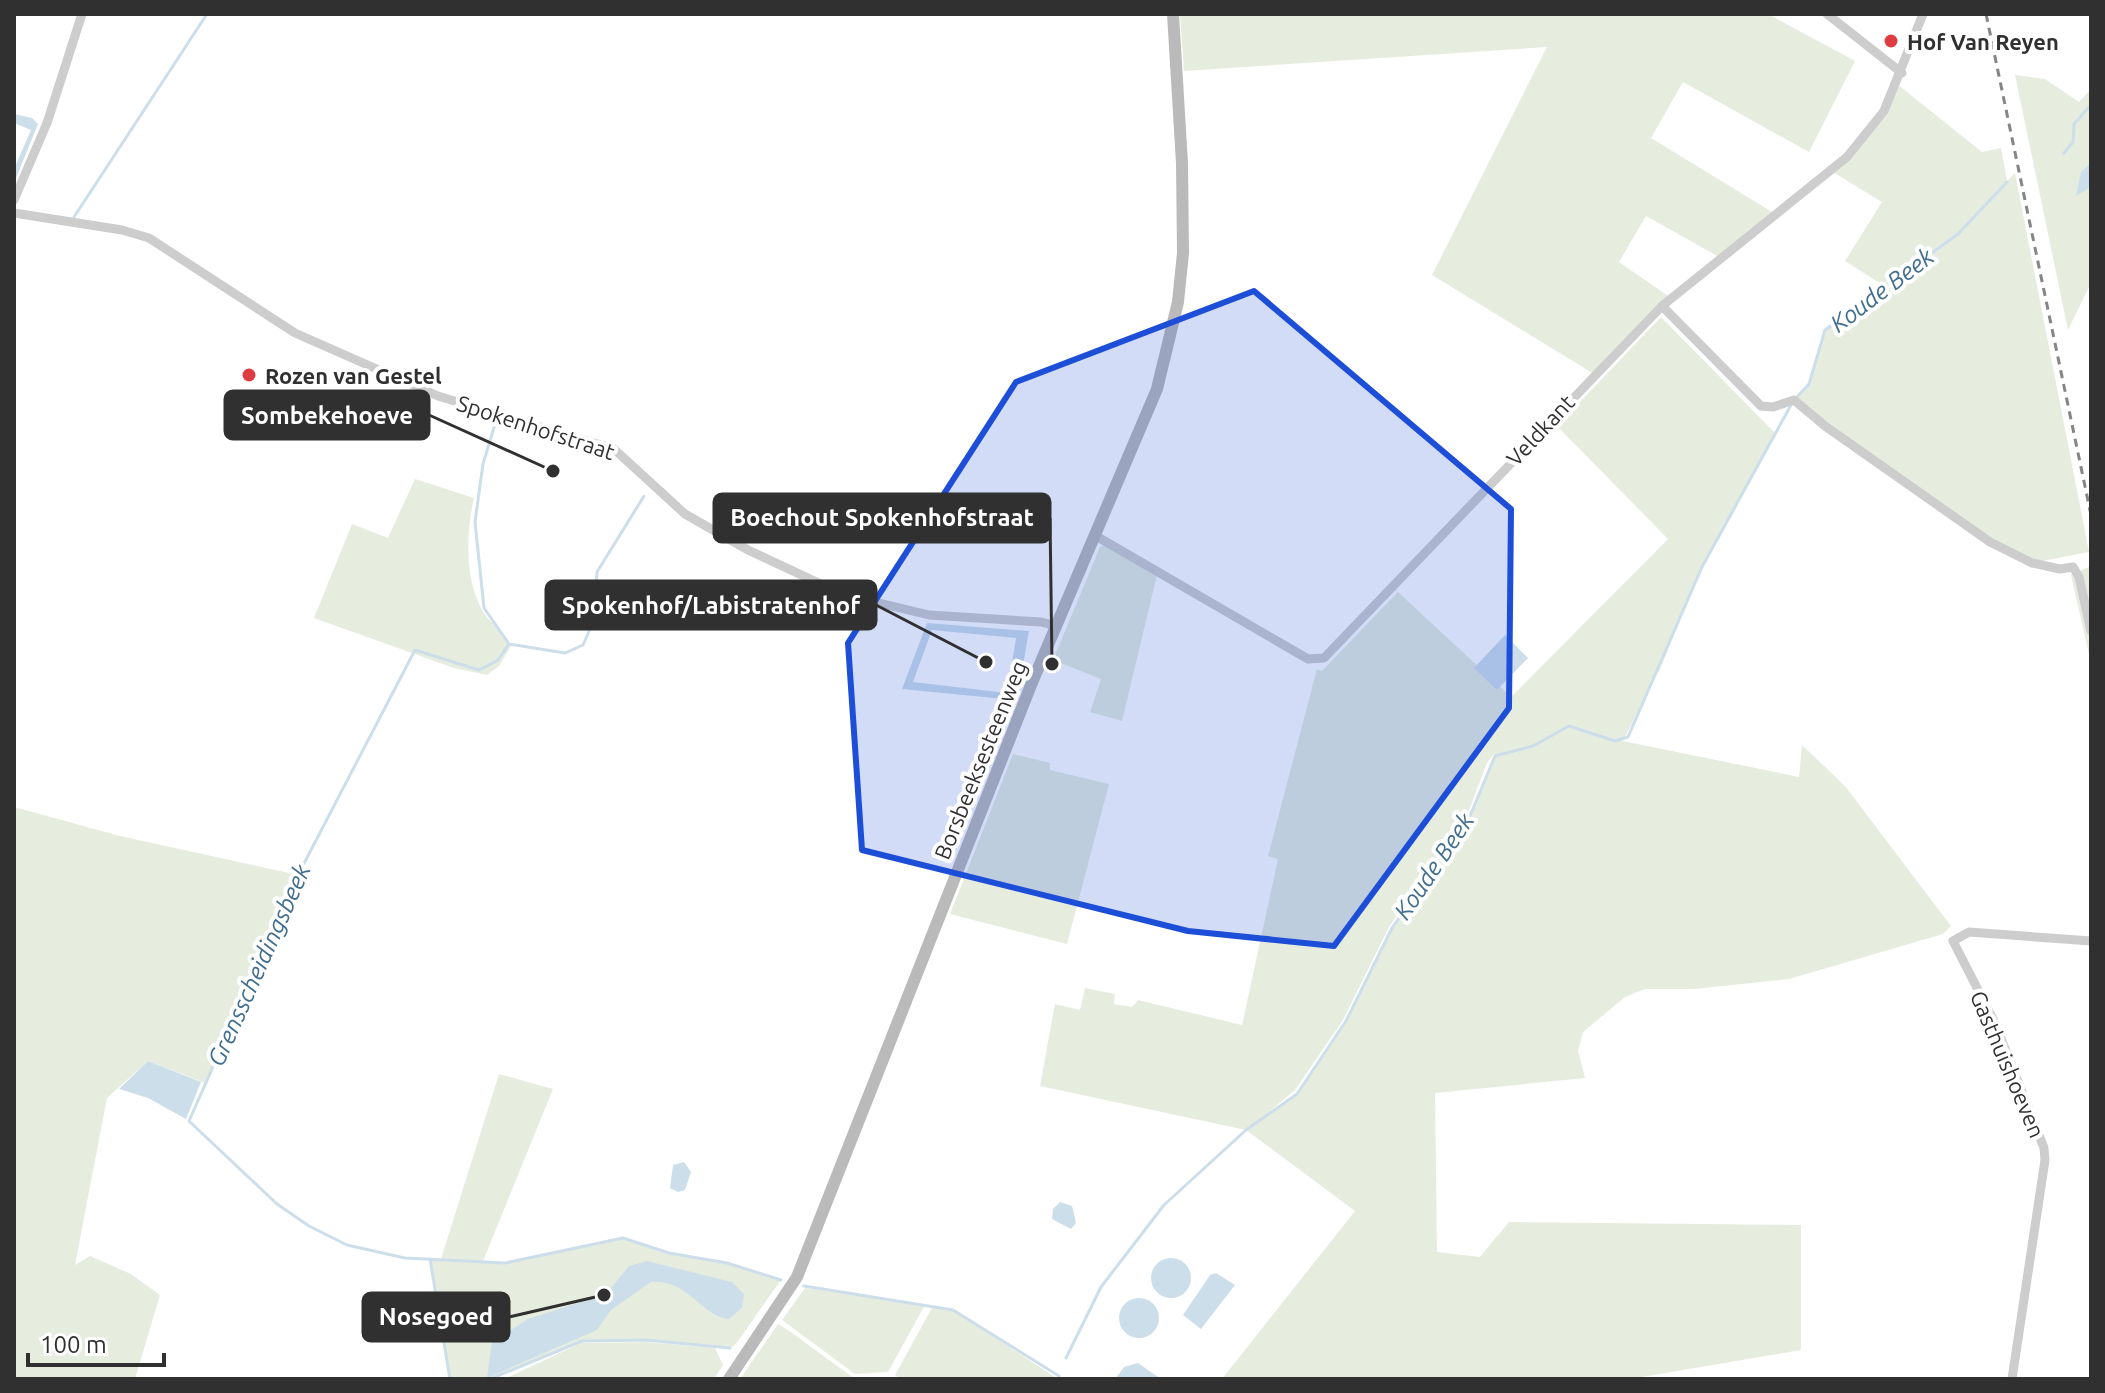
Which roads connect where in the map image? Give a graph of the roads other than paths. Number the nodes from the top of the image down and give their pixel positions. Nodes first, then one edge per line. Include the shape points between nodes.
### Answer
1 (82, 14) edge
2 (1173, 14) edge
3 (1827, 14) edge
4 (1923, 14) edge
5 (1902, 73) junction
6 (14, 200) edge
7 (14, 213) edge
8 (1662, 306) junction
9 (1096, 536) junction
10 (1057, 626) junction
11 (2091, 631) edge
12 (2091, 941) edge
13 (729, 1379) edge
14 (2012, 1379) edge

1 - 6 street via 47,123
2 - 9 street, Borsbeeksesteenweg via 1182,163 1178,302 1157,389
3 - 5 street
4 - 5 street, Veldkant
5 - 8 street, Veldkant via 1884,111 1847,157
7 - 10 street, Spokenhofstraat via 149,238 295,333 438,396 614,449 685,514 842,594 929,615
8 - 9 street, Veldkant via 1324,658 1308,659
8 - 11 street via 1761,406 1794,400 1990,542 2032,563 2073,567
9 - 10 street, Borsbeeksesteenweg
10 - 13 street, Borsbeeksesteenweg via 797,1277
12 - 14 street, Gasthuishoeven via 1969,932 1953,941 1995,1023 2044,1148

